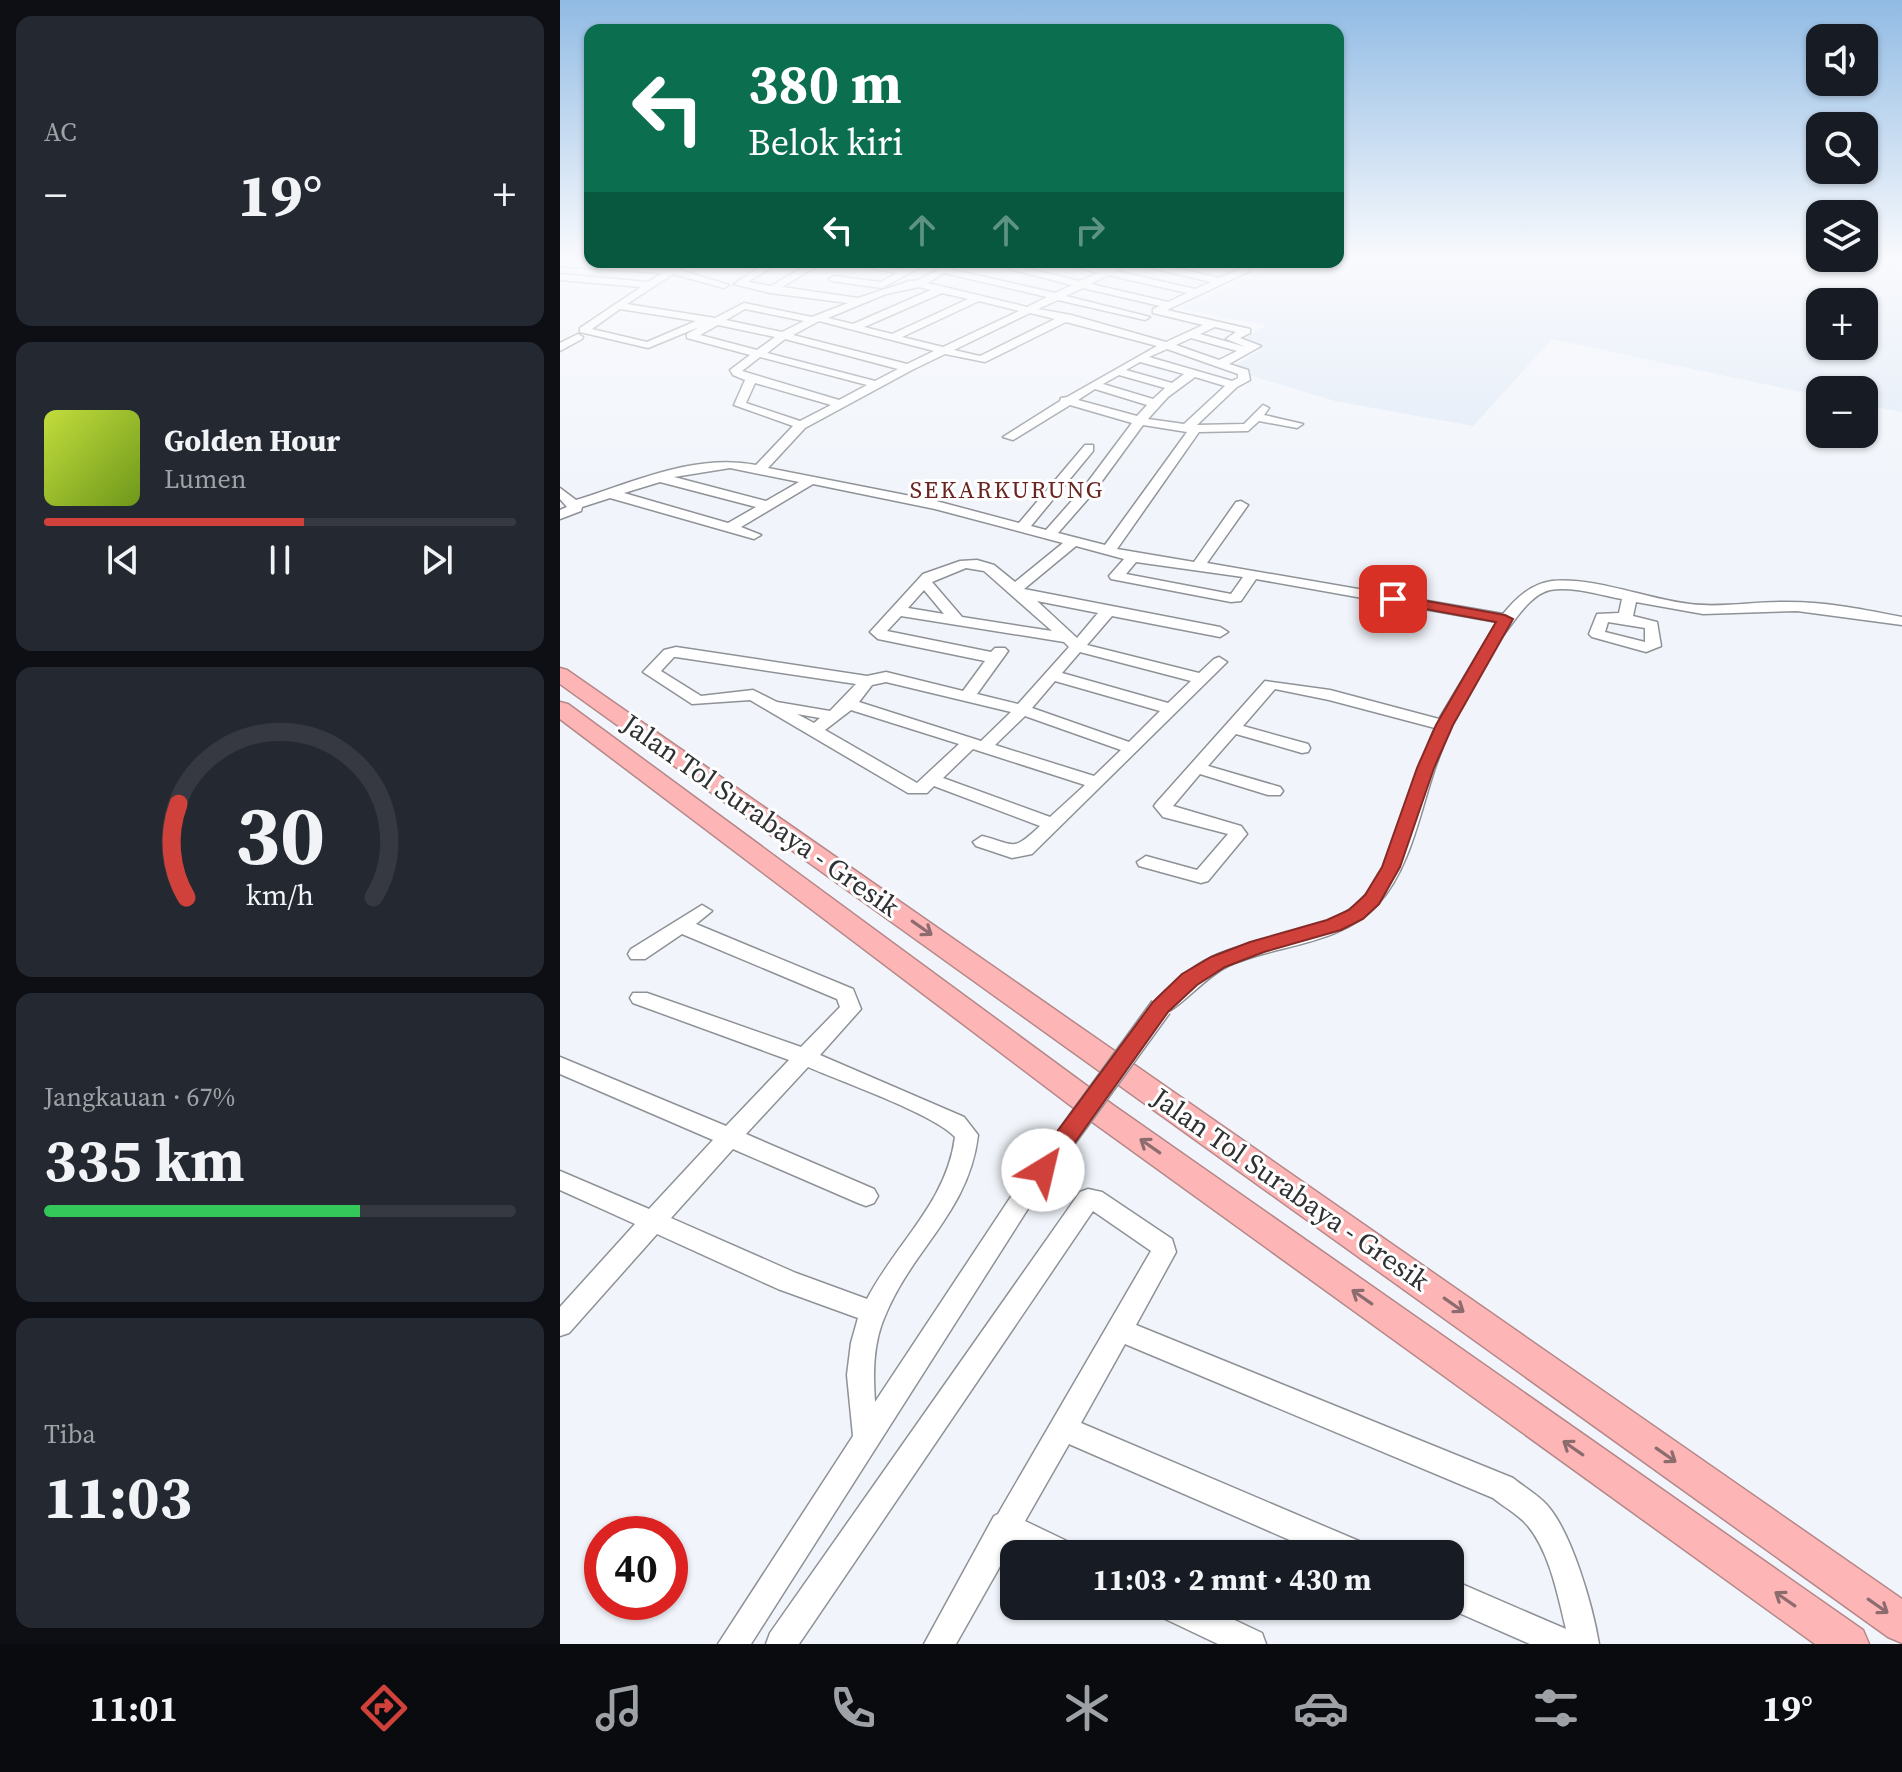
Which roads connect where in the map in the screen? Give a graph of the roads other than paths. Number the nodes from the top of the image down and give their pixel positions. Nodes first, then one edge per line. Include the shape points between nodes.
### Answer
1 (604, 335) edge
2 (675, 335) edge
3 (696, 335) edge
4 (785, 335) edge
5 (789, 335) edge
6 (884, 335) edge
7 (898, 335) edge
8 (977, 335) edge
9 (1033, 335) edge
10 (1136, 335) edge
11 (1188, 335) edge
12 (1192, 335) edge
13 (1239, 335) edge
14 (578, 337) dead end
15 (893, 337) junction
16 (1166, 346) junction
17 (560, 348) edge
18 (1249, 350) junction
19 (942, 352) junction
20 (754, 354) junction
21 (1139, 358) junction
22 (1220, 364) junction
23 (908, 368) junction
24 (1116, 371) junction
25 (1194, 373) junction
26 (751, 378) junction
27 (878, 385) junction
28 (1093, 385) junction
29 (1233, 385) junction
30 (1171, 386) junction
31 (1065, 400) junction
32 (1153, 403) junction
33 (841, 404) junction
34 (1137, 423) junction
35 (1297, 424) dead end
36 (801, 425) junction
37 (1190, 429) junction
38 (1009, 437) dead end
39 (1089, 448) dead end
40 (759, 470) junction
41 (658, 477) junction
42 (811, 480) junction
43 (560, 492) edge
44 (611, 494) junction
45 (574, 505) junction
46 (765, 505) junction
47 (1241, 505) dead end
48 (560, 515) edge
49 (730, 528) junction
50 (1022, 528) junction
51 (754, 535) dead end
52 (1049, 535) junction
53 (1072, 542) junction
54 (1108, 551) junction
55 (1133, 557) junction
56 (1198, 566) junction
57 (1252, 574) junction
58 (925, 583) junction
59 (1017, 591) junction
60 (1630, 595) junction
61 (899, 611) junction
62 (1108, 611) junction
63 (955, 617) junction
64 (1625, 618) dead end
65 (1047, 619) junction
66 (1505, 619) junction
67 (1902, 621) edge
68 (1015, 630) junction
69 (1220, 632) dead end
70 (1072, 642) junction
71 (1219, 662) dead end
72 (560, 674) edge
73 (1050, 675) junction
74 (1200, 678) junction
75 (867, 681) junction
76 (968, 695) junction
77 (771, 704) junction
78 (849, 704) junction
79 (560, 709) edge
80 (1171, 709) junction
81 (1022, 710) junction
82 (833, 716) junction
83 (1444, 725) junction
84 (1233, 728) junction
85 (813, 732) junction
86 (977, 744) junction
87 (1131, 748) junction
88 (1302, 748) dead end
89 (1197, 768) junction
90 (931, 779) junction
91 (1097, 783) junction
92 (1274, 791) dead end
93 (1053, 824) junction
94 (982, 842) dead end
95 (1146, 862) dead end
96 (702, 911) dead end
97 (682, 926) junction
98 (638, 954) dead end
99 (640, 998) dead end
100 (805, 1057) junction
101 (561, 1065) edge
102 (730, 1136) junction
103 (563, 1186) edge
104 (866, 1196) dead end
105 (656, 1221) junction
106 (873, 1312) junction
107 (560, 1325) edge
108 (1119, 1330) junction
109 (1062, 1428) junction
110 (867, 1439) junction
111 (1004, 1526) junction
112 (1034, 1540) edge
113 (1323, 1540) edge
114 (1464, 1600) edge
115 (1201, 1620) edge
116 (1902, 1623) edge
117 (946, 1642) edge
118 (733, 1644) edge
119 (781, 1644) edge
120 (1251, 1644) edge
121 (1566, 1644) edge
122 (1584, 1644) edge
123 (1849, 1644) edge

1 - 2 street via 648,345
3 - 20 street via 692,338
4 - 20 street
5 - 23 street
6 - 15 street
7 - 15 street
8 - 19 street
9 - 19 street via 986,359
10 - 16 street
11 - 16 street
12 - 18 street
13 - 18 street via 1231,339 1256,346
14 - 17 street
15 - 19 street
16 - 21 street
16 - 22 street
18 - 22 street
19 - 23 street
20 - 26 street via 736,370
20 - 27 street
21 - 24 street
21 - 25 street
22 - 29 street via 1244,372 1244,380
23 - 27 street
24 - 28 street
24 - 30 street
25 - 29 street
25 - 30 street
26 - 33 street
26 - 36 street via 740,405
27 - 33 street
28 - 31 street
28 - 32 street
29 - 37 street
30 - 32 street
31 - 34 street
31 - 38 street
32 - 34 street
33 - 36 street
34 - 37 street
34 - 52 street via 1093,486
35 - 37 street via 1259,412 1248,427
36 - 40 street
37 - 54 street via 1151,495
39 - 50 street
40 - 41 street via 709,465
40 - 42 street
41 - 44 street
41 - 46 street
42 - 46 street
42 - 50 street
43 - 45 street
44 - 45 street
44 - 49 street
45 - 48 street via 575,510
46 - 49 street
47 - 56 street
49 - 51 street
50 - 52 street
52 - 53 street
53 - 54 street
53 - 59 street
54 - 55 street
55 - 56 street
55 - 57 street via 1116,576 1231,598
56 - 57 street
57 - 66 street
58 - 59 street via 937,572 977,564
58 - 61 street
58 - 63 street
59 - 62 street
59 - 65 street
60 - 64 street
60 - 66 street via 1539,588
60 - 67 street via 1701,610 1783,606
61 - 63 street
61 - 76 street via 880,634 999,653
62 - 69 street
62 - 70 street
63 - 68 street
65 - 68 street
65 - 70 street
66 - 83 street
68 - 70 street
70 - 73 street
70 - 74 street
71 - 74 street
72 -> 116 highway, Jalan Tol Surabaya - Gresik
73 - 80 street
73 - 81 street
74 - 80 street
75 - 76 street via 896,678
75 - 77 street via 676,652 651,669 698,701 749,695
75 - 78 street
76 - 81 street
77 - 82 street
77 - 85 street
78 - 82 street
78 - 86 street
123 -> 79 highway, Jalan Tol Surabaya - Gresik via 1102,1113
80 - 87 street
81 - 86 street
81 - 87 street
82 - 85 street
83 - 84 street via 1276,684 1268,686
83 - 110 street, bridge via 1391,867 1372,899 1334,925 1218,962 1161,1007 1026,1193
84 - 88 street
84 - 89 street
85 - 90 street via 914,789
86 - 90 street
86 - 91 street
87 - 91 street
89 - 92 street
89 - 95 street via 1164,810 1238,834 1201,877
90 - 93 street
91 - 93 street
93 - 94 street via 1019,852
96 - 97 street
97 - 98 street
97 - 100 street via 846,994 851,1009
99 - 100 street
100 - 102 street
100 - 106 street via 936,1113 967,1135 957,1180
101 - 102 street
102 - 104 street
102 - 105 street
103 - 105 street
105 - 106 street via 787,1281
105 - 107 street
106 - 110 street via 860,1375
108 - 109 street
108 - 119 street via 1164,1249 1090,1199
108 - 122 street via 1503,1488 1539,1517 1558,1558
109 - 111 street
109 - 113 street
110 - 118 street
111 - 112 street
111 - 117 street
114 - 121 street
115 - 120 street

